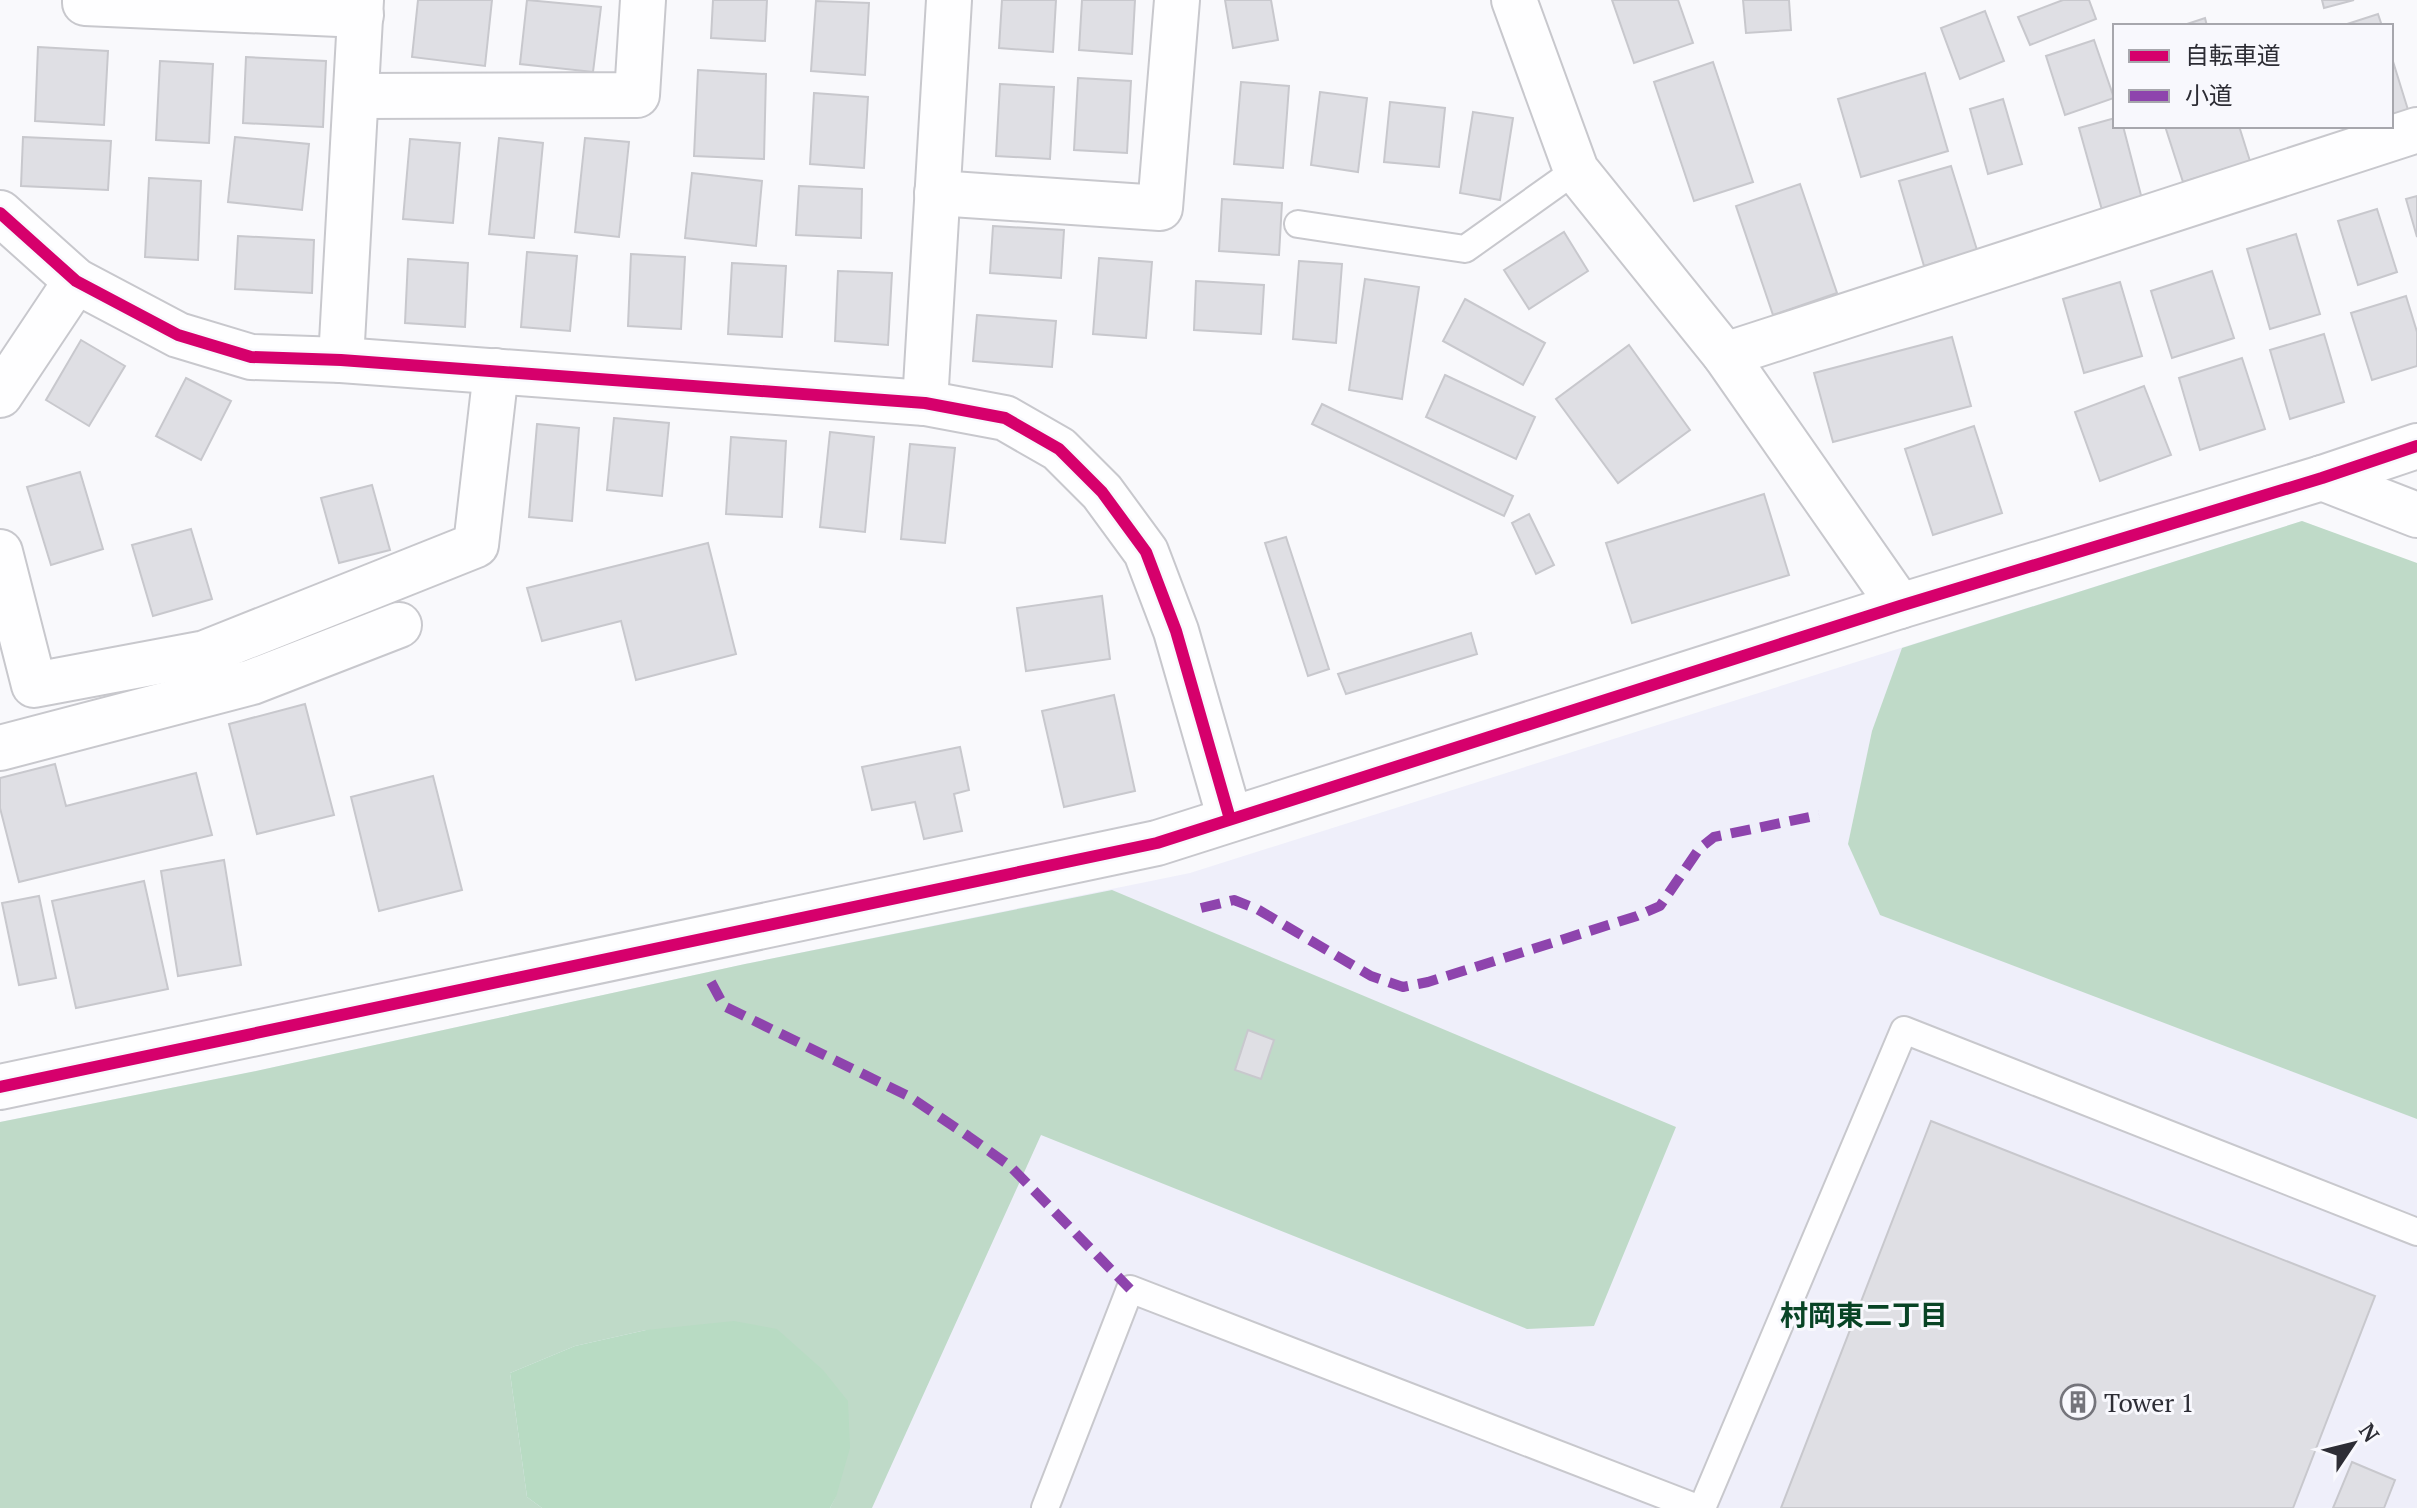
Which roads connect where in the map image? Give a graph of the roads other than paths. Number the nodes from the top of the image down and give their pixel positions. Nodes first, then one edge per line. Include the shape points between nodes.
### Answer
1 (85, 0) edge
2 (643, 0) edge
3 (949, 0) edge
4 (1177, 0) edge
5 (1514, 0) edge
6 (361, 7) edge
7 (356, 96) junction
8 (2417, 130) edge
9 (1576, 170) junction
10 (937, 193) junction
11 (0, 213) edge
12 (1298, 224) dead end
13 (76, 281) junction
14 (1725, 355) junction
15 (341, 360) junction
16 (496, 371) junction
17 (0, 395) edge
18 (925, 403) junction
19 (2417, 446) edge
20 (2322, 478) junction
21 (2417, 515) edge
22 (0, 552) edge
23 (1900, 606) junction
24 (399, 625) dead end
25 (0, 748) edge
26 (1230, 819) junction
27 (0, 1087) edge
28 (2417, 1232) edge
29 (1045, 1508) edge
30 (1699, 1508) edge

1 - 6 street
2 - 7 street via 637,95
3 - 10 street
4 - 10 street via 1160,208
5 - 9 street
6 - 7 street
7 - 15 street
8 - 14 street
9 - 12 lane via 1465,249
9 - 14 street
10 - 18 street
11 - 13 street
13 - 15 street via 178,335 251,357
13 - 17 street
14 - 23 street
15 - 16 street
16 - 18 street
16 - 22 street via 476,545 205,653 34,685
18 - 26 street via 1005,418 1059,449 1102,492 1146,552 1176,631
19 - 20 street
20 - 21 street
20 - 23 street
23 - 26 street
24 - 25 street via 252,682
26 - 27 street via 1157,843
28 - 30 lane via 1904,1030
29 - 30 lane via 1130,1289

